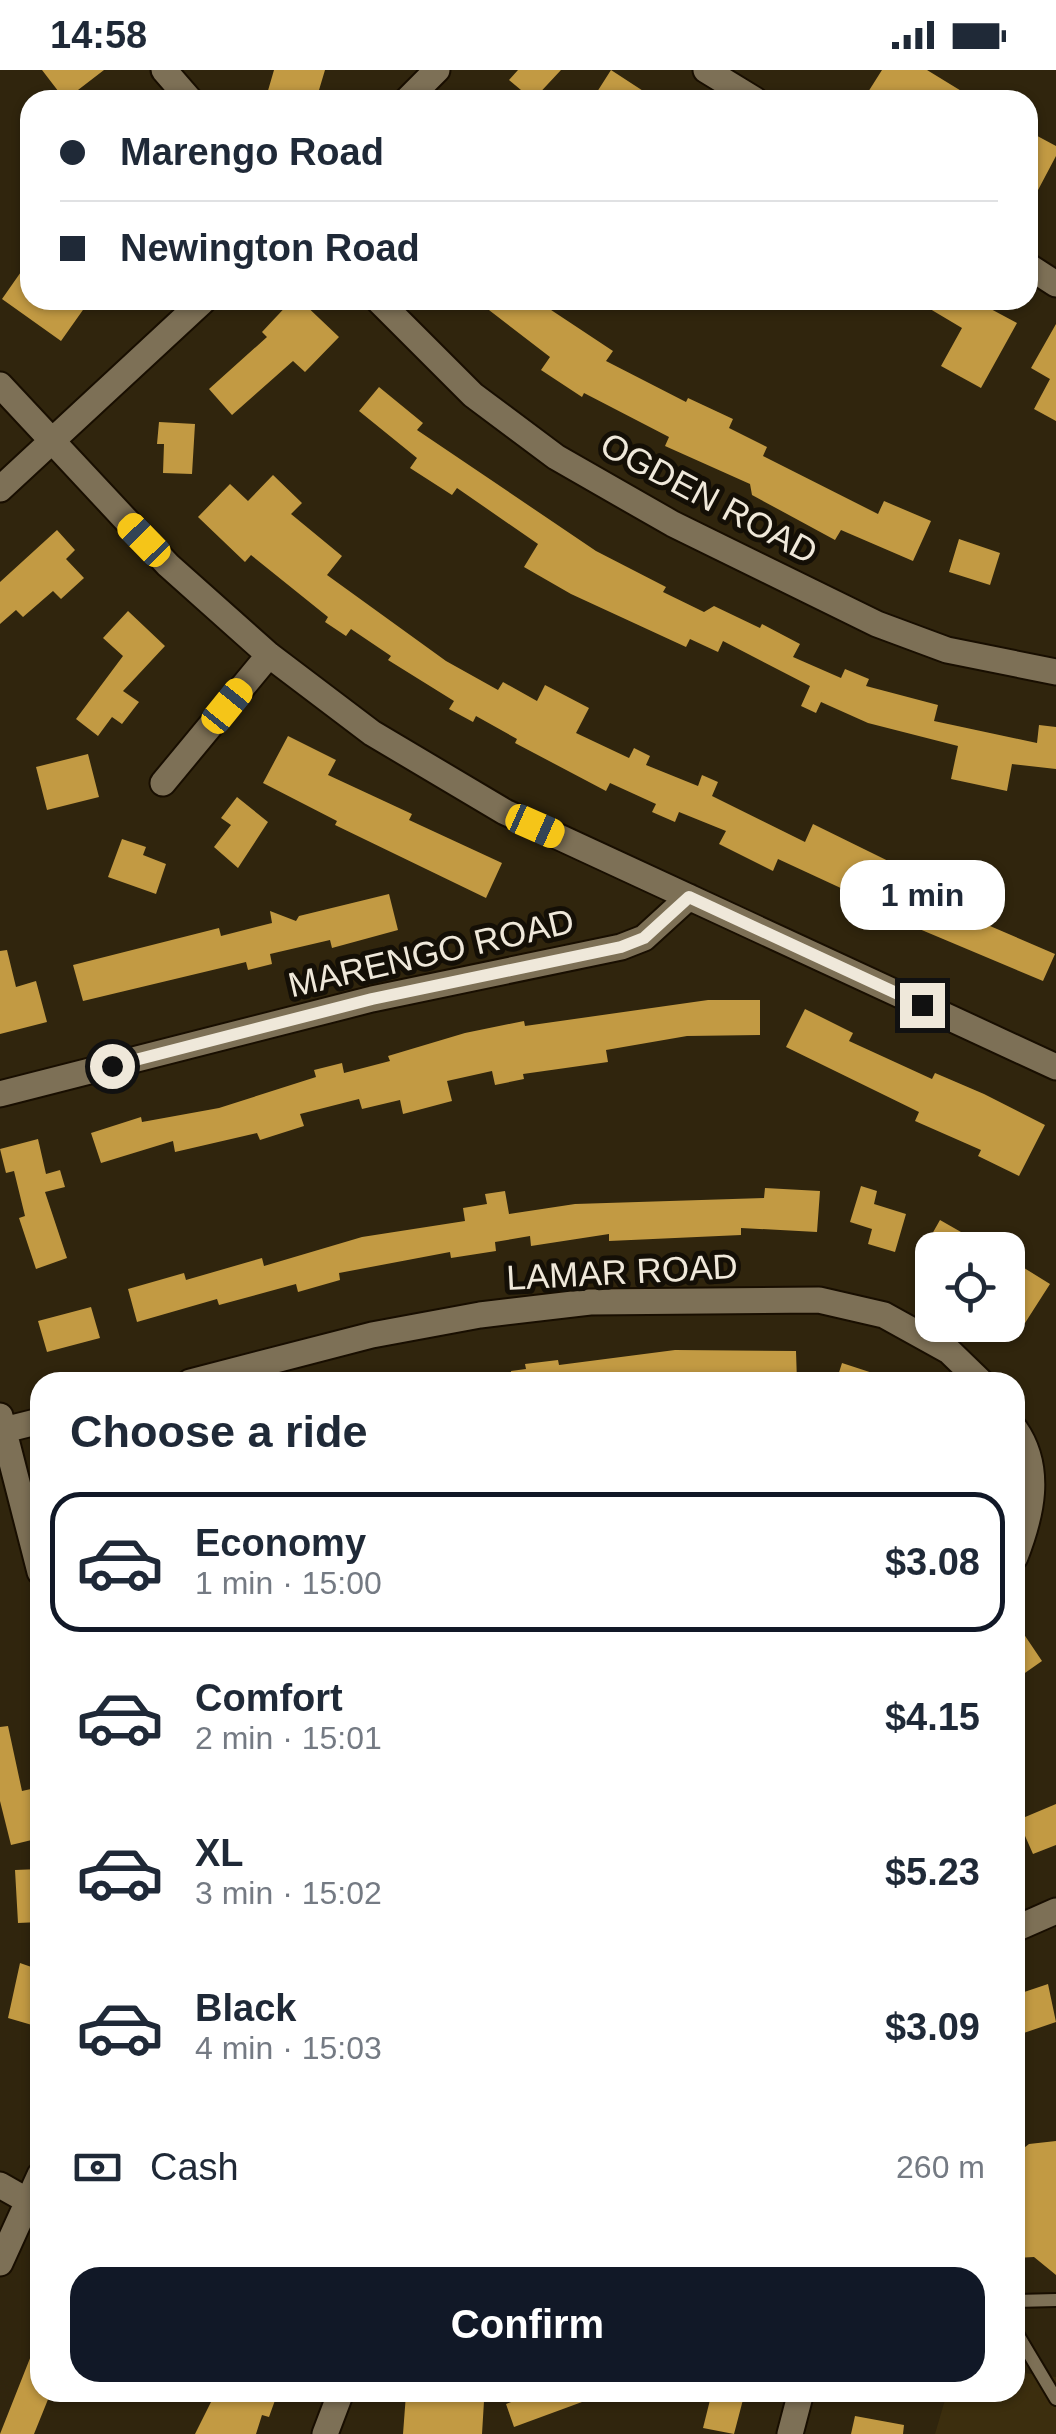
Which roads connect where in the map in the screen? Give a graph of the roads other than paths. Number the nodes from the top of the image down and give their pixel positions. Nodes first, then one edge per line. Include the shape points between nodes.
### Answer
1 (164, 70) edge
2 (437, 70) edge
3 (706, 70) edge
4 (181, 90) edge
5 (417, 90) edge
6 (739, 90) edge
7 (193, 310) edge
8 (388, 310) edge
9 (0, 385) edge
10 (51, 442) junction
11 (0, 489) edge
12 (269, 655) junction
13 (1056, 672) edge
14 (163, 783) dead end
15 (689, 897) junction
16 (1056, 1067) edge
17 (0, 1094) edge
18 (230, 1372) edge
19 (971, 1372) edge
20 (30, 1422) edge
21 (2, 1423) edge
22 (1025, 1453) edge
23 (1025, 1532) edge
24 (30, 1533) edge
25 (1056, 1911) edge
26 (1025, 1925) edge
27 (0, 2185) edge
28 (30, 2197) edge
29 (28, 2202) junction
30 (0, 2263) edge
31 (1056, 2300) edge
32 (1025, 2301) edge
33 (1025, 2347) edge
34 (1056, 2399) edge
35 (336, 2402) edge
36 (798, 2402) edge
37 (325, 2434) edge
38 (790, 2434) edge

1 - 4 street
2 - 5 street
3 - 6 street
7 - 10 street
8 - 13 street, OGDEN ROAD via 473,395 556,456 673,524 877,624 947,650
9 - 10 street
10 - 11 street
10 - 12 street via 168,565
12 - 14 street
12 - 15 street via 442,776
15 - 16 street
15 - 17 street, MARENGO ROAD via 644,938 621,947 372,999
18 - 19 street, LAMAR ROAD via 372,1336 590,1302 819,1300 884,1316 949,1351
20 - 21 street
21 - 24 street
22 - 23 street via 1032,1514
25 - 26 street
27 - 29 street
28 - 29 street
29 - 30 street
31 - 32 lane
33 - 34 lane
35 - 37 street
36 - 38 street

